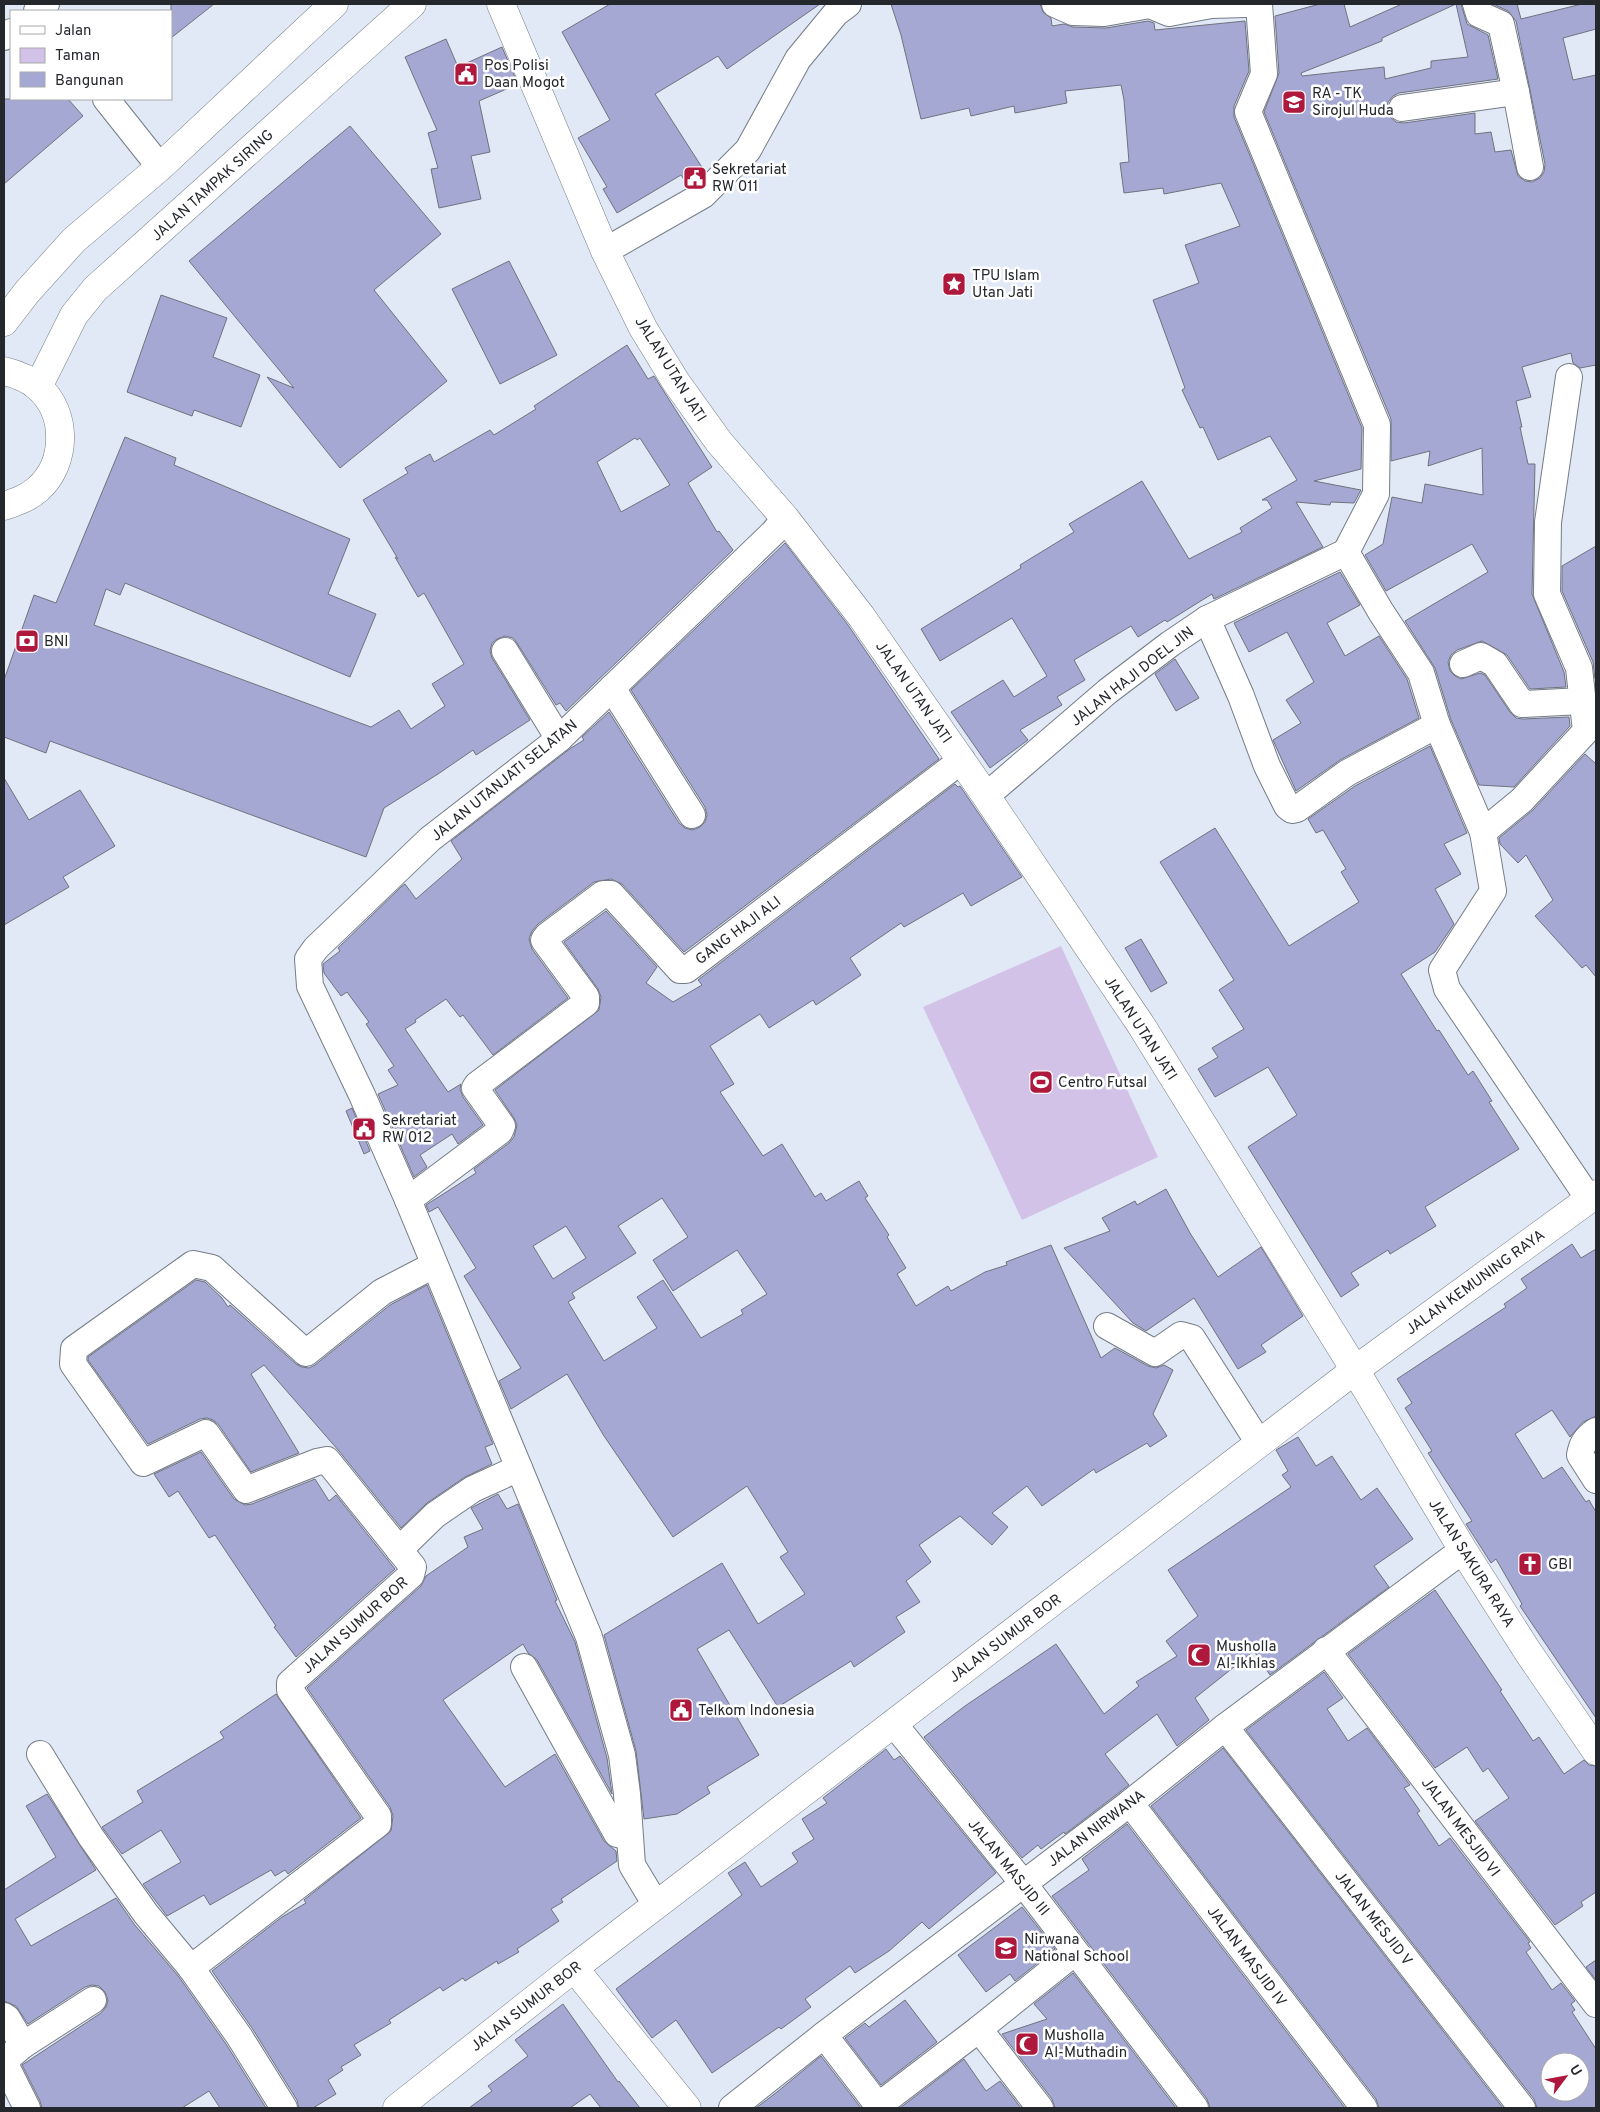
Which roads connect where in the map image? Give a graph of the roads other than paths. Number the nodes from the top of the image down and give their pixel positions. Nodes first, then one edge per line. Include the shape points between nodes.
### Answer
1 (334, 4) edge
2 (412, 4) edge
3 (500, 4) edge
4 (848, 4) edge
5 (1055, 4) edge
6 (1245, 4) edge
7 (1259, 4) edge
8 (1476, 4) edge
9 (1516, 92) junction
10 (107, 100) edge
11 (1402, 108) dead end
12 (160, 166) junction
13 (1530, 167) dead end
14 (74, 240) junction
15 (605, 251) junction
16 (4, 292) edge
17 (4, 322) edge
18 (4, 371) edge
19 (1569, 377) dead end
20 (38, 387) junction
21 (4, 506) edge
22 (785, 518) junction
23 (1346, 552) junction
24 (1207, 619) junction
25 (505, 651) dead end
26 (1463, 664) dead end
27 (612, 688) junction
28 (1582, 700) junction
29 (1437, 725) junction
30 (559, 740) junction
31 (962, 760) junction
32 (986, 796) junction
33 (692, 815) dead end
34 (1483, 832) junction
35 (1593, 1196) edge
36 (408, 1200) junction
37 (434, 1265) junction
38 (1107, 1326) dead end
39 (1355, 1370) junction
40 (1310, 1404) junction
41 (1381, 1414) junction
42 (1589, 1438) edge
43 (1259, 1443) junction
44 (519, 1468) junction
45 (1596, 1480) edge
46 (399, 1550) junction
47 (1463, 1550) junction
48 (1326, 1650) junction
49 (524, 1667) dead end
50 (893, 1723) junction
51 (1225, 1728) junction
52 (1596, 1751) edge
53 (40, 1754) dead end
54 (1130, 1803) junction
55 (629, 1837) junction
56 (1023, 1883) junction
57 (644, 1886) junction
58 (1075, 1952) junction
59 (191, 1968) junction
60 (574, 1968) junction
61 (93, 2000) dead end
62 (1596, 2004) edge
63 (4, 2016) edge
64 (979, 2029) junction
65 (824, 2034) junction
66 (23, 2044) junction
67 (4, 2062) edge
68 (879, 2107) edge
69 (27, 2108) edge
70 (284, 2108) edge
71 (398, 2108) edge
72 (687, 2108) edge
73 (732, 2108) edge
74 (1040, 2108) edge
75 (1195, 2108) edge
76 (1364, 2108) edge
77 (1522, 2108) edge

1 - 12 main road
2 - 20 main road, JALAN TAMPAK SIRING via 95,289 74,315
3 - 15 main road, JALAN UTAN JATI
4 - 15 street via 836,13 798,59 748,150 703,195
5 - 6 street via 1073,12 1104,13 1150,5 1169,13
7 - 23 street via 1264,74 1248,112 1377,425 1376,494
8 - 9 street via 1479,14 1500,24
9 - 11 street
9 - 13 street
10 - 12 street
12 - 14 main road
14 - 16 main road
14 - 17 main road
15 - 22 main road, JALAN UTAN JATI via 643,328 676,382 719,442
18 - 20 main road via 18,374
19 - 28 street via 1548,522 1547,594 1579,668
20 - 21 main road via 58,420 61,439 58,457 50,475 38,489 22,500
22 - 27 street, JALAN UTANJATI SELATAN
22 - 31 main road, JALAN UTAN JATI via 861,616
23 - 24 street, JALAN HAJI DOEL JIN
23 - 29 street via 1421,673
24 - 29 street via 1267,766 1292,810 1347,773
24 - 32 street, JALAN HAJI DOEL JIN via 1108,691
25 - 30 street
26 - 28 street via 1481,656 1495,664 1522,704
27 - 30 street, JALAN UTANJATI SELATAN
27 - 33 street
28 - 34 street via 1586,731 1528,794
29 - 34 street
30 - 36 street, JALAN UTANJATI SELATAN via 430,839 308,959 310,986
31 - 32 main road, JALAN UTAN JATI
31 - 36 street, GANG HAJI ALI via 686,970 680,970 611,894 603,894 547,936 544,940 586,997 586,1003 477,1085 502,1126 500,1130
32 - 39 main road, JALAN UTAN JATI via 1141,1025
34 - 35 street via 1493,891 1442,970 1447,988 1572,1174
35 - 39 main road, JALAN KEMUNING RAYA
36 - 37 street
37 - 44 street
37 - 46 street, JALAN SUMUR BOR via 382,1292 306,1353 212,1268 193,1264 74,1349 73,1364 143,1463 206,1433 246,1490 327,1460
38 - 43 street via 1155,1353 1181,1335 1192,1338
39 - 40 main road, JALAN SUMUR BOR
39 - 41 main road, JALAN SAKURA RAYA
40 - 41 main road via 1339,1392 1355,1394 1370,1402
40 - 43 main road, JALAN SUMUR BOR
41 - 47 main road, JALAN SAKURA RAYA
42 - 45 street via 1580,1455
43 - 50 main road, JALAN SUMUR BOR
44 - 46 street via 473,1489 436,1515
44 - 55 street via 589,1638 622,1755
46 - 59 street, JALAN SUMUR BOR via 413,1567 411,1575 290,1683 290,1690 378,1816 378,1824
47 - 48 street, JALAN NIRWANA
47 - 52 main road, JALAN SAKURA RAYA
48 - 51 street, JALAN NIRWANA
48 - 62 street, JALAN MESJID VI
49 - 55 street via 617,1834
50 - 56 street, JALAN MASJID III
50 - 57 main road, JALAN SUMUR BOR
51 - 54 street, JALAN NIRWANA
51 - 77 street, JALAN MESJID V
53 - 59 street via 146,1914
54 - 56 street, JALAN NIRWANA
54 - 76 street, JALAN MASJID IV
55 - 57 street
56 - 58 street, JALAN MASJID III
56 - 65 street, JALAN NIRWANA
57 - 60 main road, JALAN SUMUR BOR
58 - 64 street
58 - 75 street, JALAN MASJID III
59 - 70 street
60 - 71 main road, JALAN SUMUR BOR
60 - 72 main road
61 - 66 street
63 - 66 street
64 - 68 street
64 - 74 street
65 - 68 street
65 - 73 street, JALAN NIRWANA
66 - 67 street
67 - 69 street

